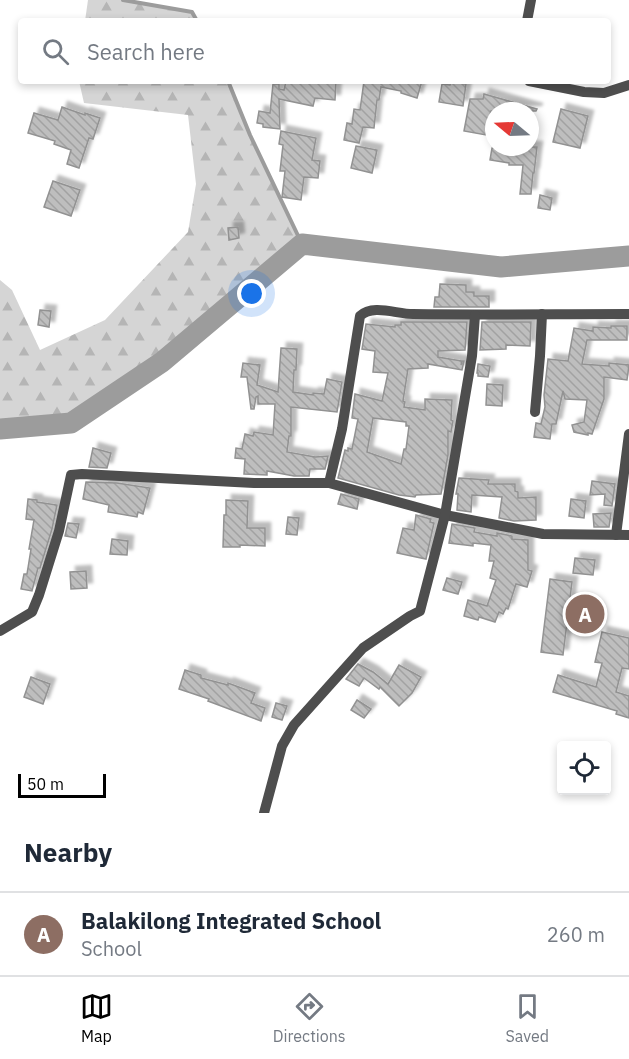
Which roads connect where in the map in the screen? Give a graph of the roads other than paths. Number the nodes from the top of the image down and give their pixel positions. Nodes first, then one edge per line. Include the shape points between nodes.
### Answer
1 (531, 0) edge
2 (528, 18) edge
3 (544, 84) edge
4 (629, 85) edge
5 (542, 314) junction
6 (629, 314) edge
7 (475, 315) junction
8 (535, 412) dead end
9 (629, 434) edge
10 (329, 483) junction
11 (445, 515) junction
12 (616, 535) junction
13 (629, 535) edge
14 (0, 632) edge
15 (264, 813) edge

1 - 2 street
3 - 4 street via 604,93
5 - 6 street
5 - 7 street
5 - 8 street
7 - 10 street via 372,310 360,316
7 - 11 street via 472,356
9 - 12 street
10 - 11 street
10 - 14 street via 71,475 59,531 32,612
11 - 12 street via 543,534
11 - 15 street via 420,611 363,648 294,725 282,746
12 - 13 street

